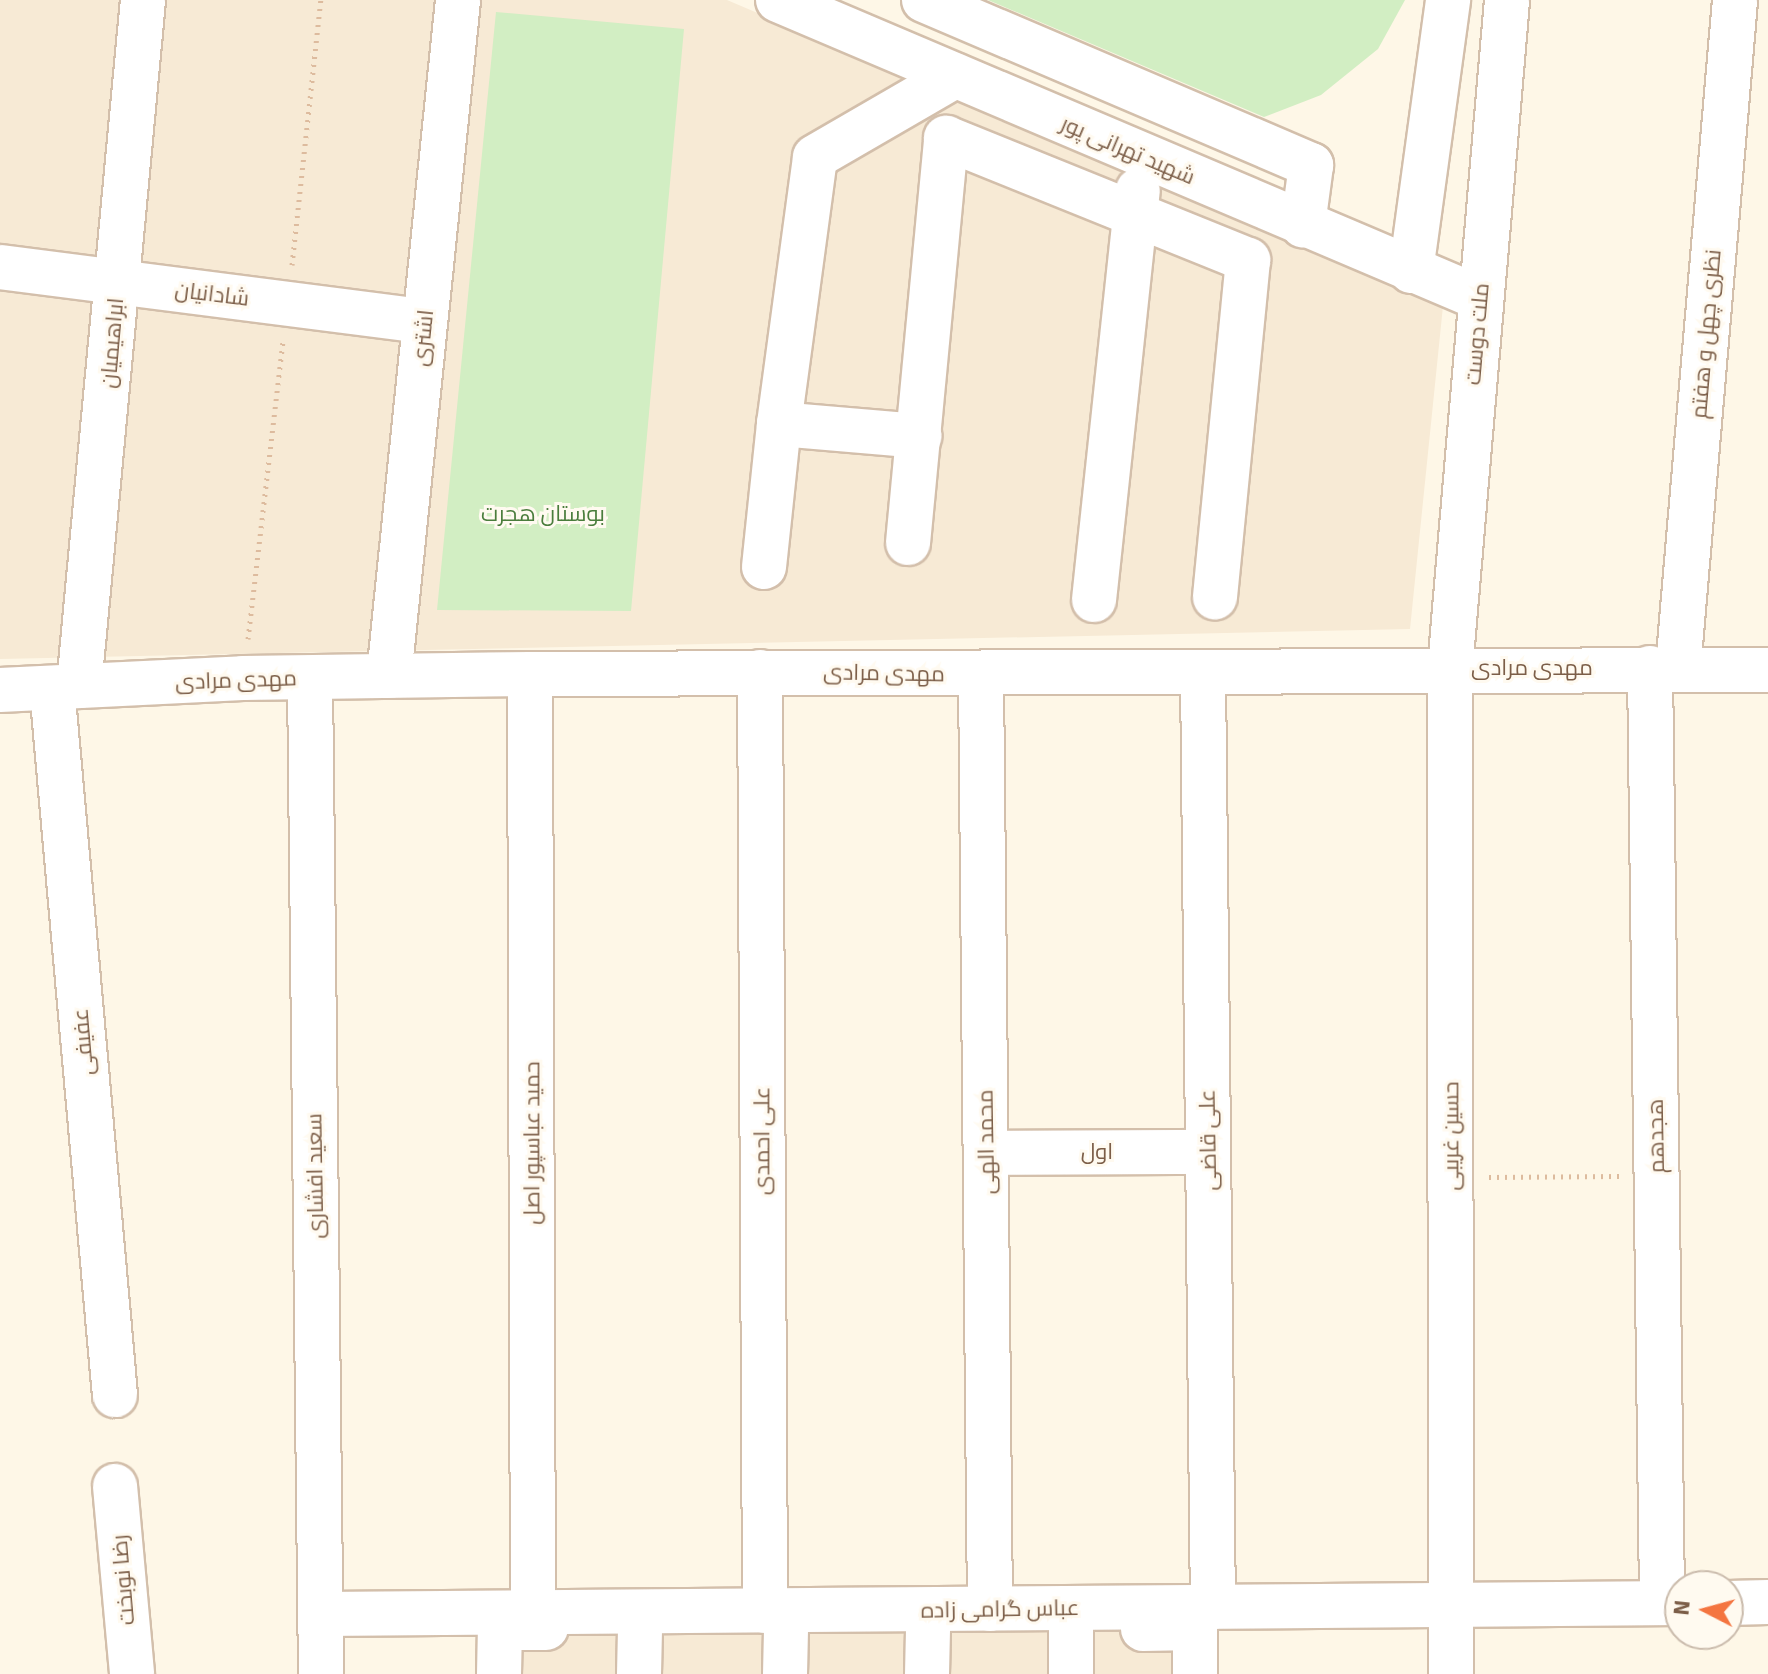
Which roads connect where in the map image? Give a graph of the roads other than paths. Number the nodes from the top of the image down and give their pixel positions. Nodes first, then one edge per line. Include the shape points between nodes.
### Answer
1 (143, 0) edge
2 (458, 0) edge
3 (778, 0) edge
4 (924, 0) edge
5 (1448, 0) edge
6 (1507, 0) edge
7 (1735, 0) edge
8 (955, 76) junction
9 (1141, 156) junction
10 (1135, 216) junction
11 (1303, 225) junction
12 (0, 267) edge
13 (1411, 271) junction
14 (118, 282) junction
15 (1480, 298) junction
16 (424, 321) junction
17 (779, 424) junction
18 (919, 436) junction
19 (908, 543) dead end
20 (764, 567) dead end
21 (1215, 597) dead end
22 (1094, 600) dead end
23 (1450, 668) junction
24 (1664, 668) junction
25 (1768, 670) edge
26 (760, 672) junction
27 (1203, 673) junction
28 (530, 674) junction
29 (981, 674) junction
30 (389, 676) junction
31 (310, 678) junction
32 (66, 687) junction
33 (0, 690) edge
34 (1208, 1152) junction
35 (986, 1153) junction
36 (115, 1395) dead end
37 (115, 1486) dead end
38 (1670, 1570) edge
39 (1768, 1602) edge
40 (1664, 1603) edge
41 (1744, 1603) edge
42 (1451, 1605) junction
43 (1213, 1607) junction
44 (990, 1609) junction
45 (533, 1613) junction
46 (321, 1614) junction
47 (775, 1620) junction
48 (640, 1629) junction
49 (1071, 1629) junction
50 (928, 1630) junction
51 (132, 1674) edge
52 (321, 1674) edge
53 (499, 1674) edge
54 (639, 1674) edge
55 (785, 1674) edge
56 (927, 1674) edge
57 (1071, 1674) edge
58 (1195, 1674) edge
59 (1451, 1674) edge

1 - 14 street, ابراهیمیان
2 - 16 street, اشتری
3 - 8 street, شهید تهرانی پور
4 - 11 street via 1311,165
5 - 13 street
6 - 15 street, ملت دوست
7 - 24 street, نظری چهل و هفتم
8 - 9 street, شهید تهرانی پور
8 - 17 street via 815,157
9 - 10 street
9 - 11 street, شهید تهرانی پور
10 - 18 street via 946,138
10 - 21 street via 1248,260
10 - 22 street
11 - 13 street, شهید تهرانی پور
12 - 14 street, شادانیان
13 - 15 street, شهید تهرانی پور
14 - 16 street, شادانیان
14 - 32 street, ابراهیمیان
15 - 23 street, ملت دوست
16 - 30 street, اشتری
17 - 18 street
17 - 20 street
18 - 19 street
23 - 24 street, مهدی مرادی
23 - 27 street, مهدی مرادی
23 - 42 street, حسین غریبی
24 - 25 street, مهدی مرادی
24 - 38 street, هجدهم via 1656,1176
26 - 28 street, مهدی مرادی
26 - 29 street, مهدی مرادی
26 - 47 street, علی احمدی
27 - 29 street, مهدی مرادی
27 - 34 street, علی قاضی
28 - 30 street, مهدی مرادی
28 - 45 street, حمید عباسپور اصل
29 - 35 street, محمد الهی
30 - 31 street, مهدی مرادی
31 - 32 street, مهدی مرادی
31 - 46 street, سعید افشاری
32 - 33 street, مهدی مرادی
32 - 36 street, عفیفی
34 - 35 street, اول
34 - 43 street, علی قاضی
35 - 44 street, محمد الهی
37 - 51 street, رضا نوبخت
39 - 41 street
40 - 42 street, عباس گرامی زاده
42 - 43 street, عباس گرامی زاده
42 - 59 street, حسین غریبی
43 - 44 street, عباس گرامی زاده
44 - 47 street, عباس گرامی زاده
45 - 46 street, عباس گرامی زاده
45 - 47 street, عباس گرامی زاده
46 - 52 street, سعید افشاری
47 - 48 street
47 - 50 street
47 - 55 street, علی احمدی
48 - 53 street via 500,1628
48 - 54 street
49 - 50 street
49 - 57 street
49 - 58 street via 1195,1628
50 - 56 street

